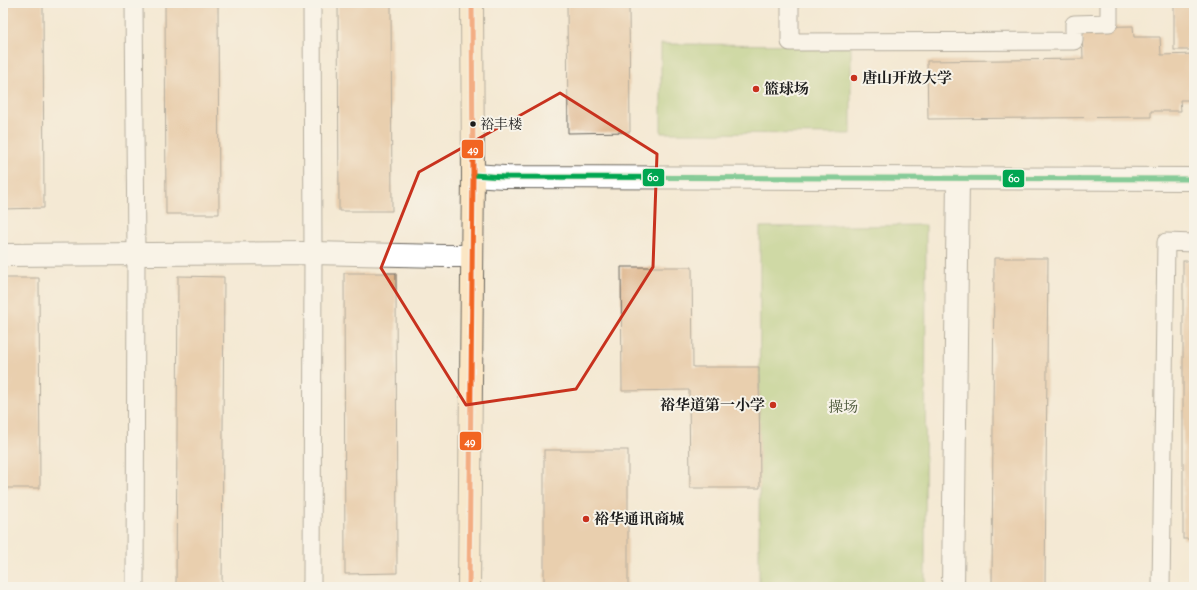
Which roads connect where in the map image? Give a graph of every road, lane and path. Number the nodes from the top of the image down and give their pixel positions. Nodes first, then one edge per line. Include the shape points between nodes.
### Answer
1 (134, 3) edge
2 (312, 3) edge
3 (472, 3) edge
4 (790, 3) edge
5 (1109, 3) edge
6 (473, 174) junction
7 (958, 178) junction
8 (1194, 179) edge
9 (1194, 243) edge
10 (313, 253) junction
11 (3, 254) edge
12 (136, 254) junction
13 (472, 256) junction
14 (135, 587) edge
15 (310, 587) edge
16 (469, 587) edge
17 (953, 587) edge
18 (1161, 587) edge

1 - 12 lane
2 - 10 lane
3 - 6 street
4 - 5 lane via 790,42 814,42 1074,41 1074,24 1109,23
6 - 7 street via 512,177
6 - 13 street
7 - 8 street
7 - 17 street
9 - 18 lane via 1166,242
10 - 12 street
10 - 13 street
10 - 15 lane
11 - 12 street
12 - 14 lane
13 - 16 street

